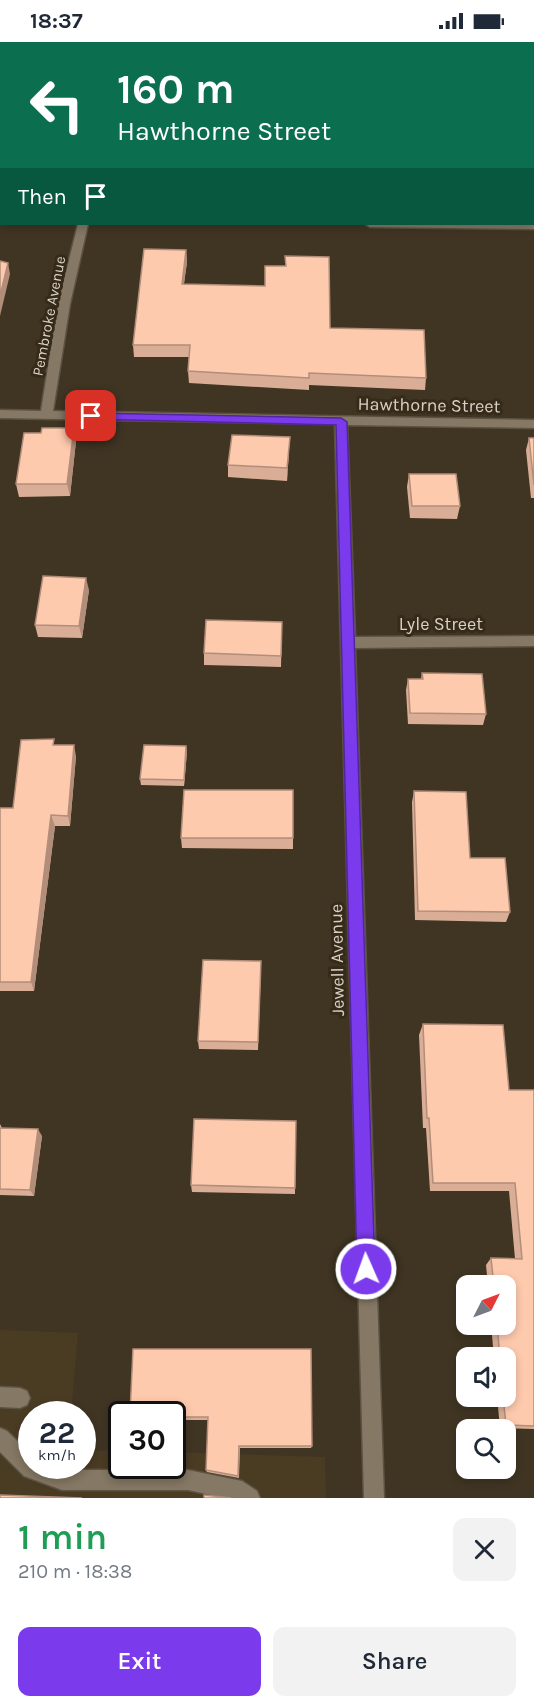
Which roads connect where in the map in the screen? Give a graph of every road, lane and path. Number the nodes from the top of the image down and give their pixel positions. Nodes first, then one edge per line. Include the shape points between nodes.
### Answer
1 (83, 225) edge
2 (452, 225) edge
3 (534, 226) edge
4 (0, 414) edge
5 (46, 415) junction
6 (341, 422) junction
7 (534, 424) edge
8 (534, 641) edge
9 (348, 643) junction
10 (0, 1438) edge
11 (250, 1498) edge
12 (374, 1498) edge

1 - 5 street, Pembroke Avenue via 64,303
2 - 3 street
4 - 5 street, Hawthorne Street
5 - 6 street, Hawthorne Street
6 - 7 street, Hawthorne Street
6 - 9 street, Jewell Avenue
8 - 9 street, Lyle Street
9 - 12 street, Jewell Avenue
10 - 11 street via 31,1469 62,1480 188,1480 242,1491

